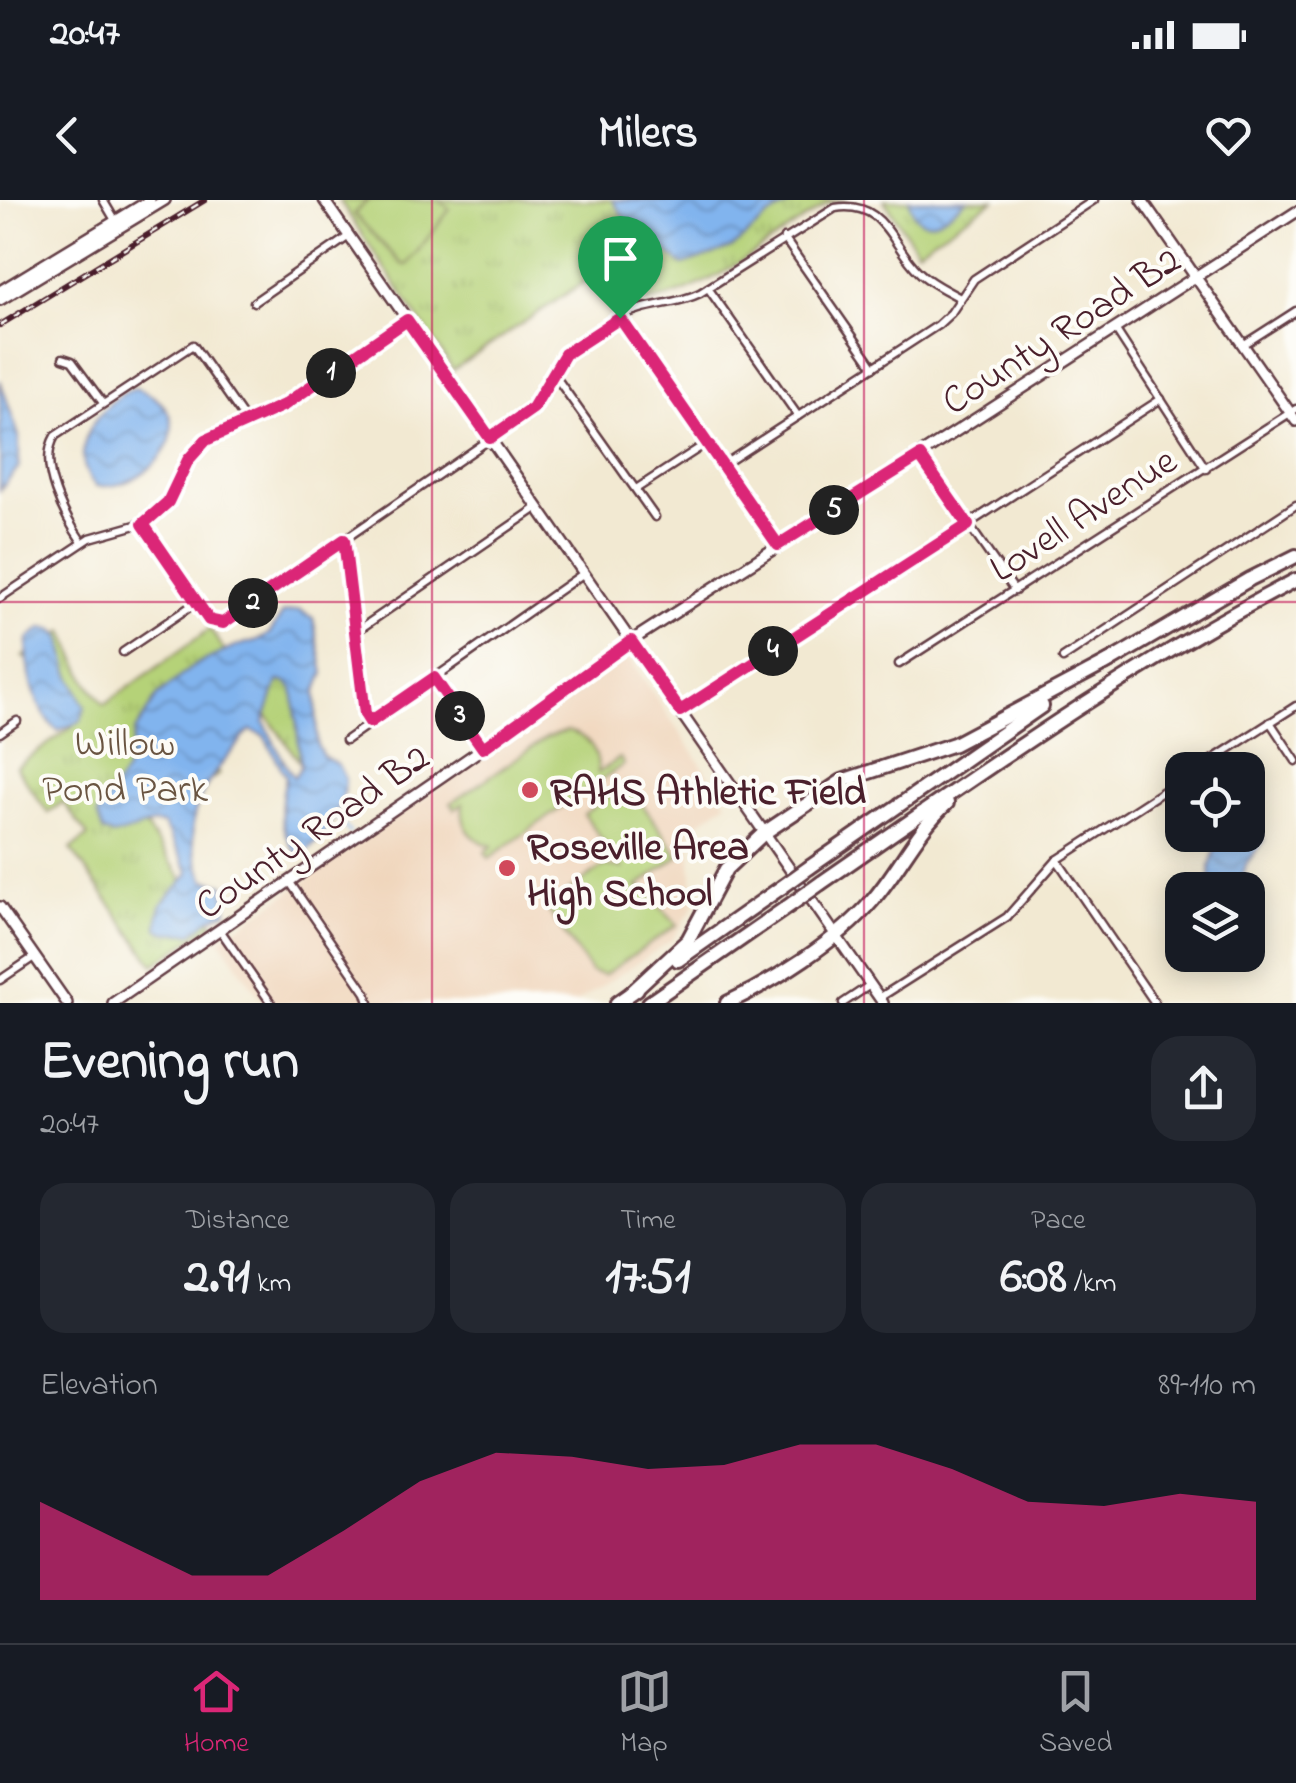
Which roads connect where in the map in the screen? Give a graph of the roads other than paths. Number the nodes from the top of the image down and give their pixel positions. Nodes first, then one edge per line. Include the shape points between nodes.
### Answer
1 (102, 200) edge
2 (150, 200) edge
3 (165, 200) edge
4 (324, 200) edge
5 (1094, 200) edge
6 (1158, 200) edge
7 (1144, 204) edge
8 (1296, 212) edge
9 (117, 224) junction
10 (349, 236) junction
11 (784, 238) junction
12 (1195, 277) junction
13 (708, 288) junction
14 (0, 291) edge
15 (960, 298) junction
16 (0, 300) edge
17 (254, 302) dead end
18 (1296, 310) edge
19 (620, 318) junction
20 (407, 320) junction
21 (1115, 329) junction
22 (1242, 346) junction
23 (63, 358) dead end
24 (874, 367) junction
25 (553, 373) junction
26 (1161, 399) junction
27 (103, 404) junction
28 (1294, 414) edge
29 (798, 416) junction
30 (247, 422) junction
31 (490, 438) junction
32 (707, 443) junction
33 (920, 456) junction
34 (722, 465) junction
35 (1206, 469) junction
36 (636, 489) junction
37 (1296, 505) edge
38 (538, 507) junction
39 (654, 517) dead end
40 (143, 524) junction
41 (968, 525) junction
42 (344, 540) junction
43 (82, 542) junction
44 (778, 545) junction
45 (1296, 556) edge
46 (584, 574) junction
47 (1296, 580) edge
48 (1015, 592) junction
49 (0, 598) edge
50 (196, 602) junction
51 (354, 633) junction
52 (631, 641) junction
53 (123, 652) dead end
54 (1062, 658) dead end
55 (1110, 661) junction
56 (899, 664) dead end
57 (434, 678) junction
58 (1296, 706) edge
59 (680, 711) junction
60 (17, 721) dead end
61 (370, 722) junction
62 (1270, 722) junction
63 (0, 733) edge
64 (346, 740) dead end
65 (483, 748) junction
66 (1224, 752) edge
67 (1006, 753) junction
68 (1296, 761) edge
69 (1165, 790) edge
70 (764, 833) junction
71 (1057, 860) junction
72 (289, 881) junction
73 (0, 907) edge
74 (220, 930) junction
75 (834, 935) junction
76 (34, 956) junction
77 (0, 980) edge
78 (870, 985) junction
79 (630, 993) junction
80 (881, 1001) edge
81 (67, 1003) edge
82 (113, 1003) edge
83 (271, 1003) edge
84 (369, 1003) edge
85 (616, 1003) edge
86 (649, 1003) edge
87 (727, 1003) edge
88 (844, 1003) edge
89 (1154, 1003) edge

1 - 9 street
2 - 9 street
3 - 9 street
4 - 10 street
5 - 15 street via 981,273
6 - 7 street
7 - 12 street
8 - 12 street, County Road B2
9 - 14 street
9 - 16 street
10 - 17 street
10 - 20 street
11 - 13 street
11 - 15 street via 826,211 864,208 919,272
11 - 24 street
12 - 21 street, County Road B2
12 - 22 street
13 - 19 street
13 - 29 street
15 - 24 street via 946,319
18 - 22 street
19 - 25 street via 570,350
19 - 32 street
20 - 30 street via 296,398
20 - 31 street
21 - 26 street
21 - 33 street, County Road B2
22 - 28 street
23 - 27 street
24 - 29 street
25 - 31 street via 533,408
25 - 36 street
26 - 35 street
26 - 41 street
27 - 30 street via 194,345
27 - 43 street via 51,441 49,450 55,491
28 - 35 street, Lovell Avenue
29 - 34 street
30 - 40 street via 199,446 168,502
31 - 38 street
31 - 42 street
32 - 34 street
32 - 36 street
33 - 41 street
33 - 44 street, County Road B2
34 - 44 street
35 - 48 street, Lovell Avenue
36 - 39 street
37 - 54 street
38 - 46 street
38 - 51 street
40 - 43 street
40 - 50 street
41 - 48 street
41 - 59 street
42 - 50 street via 223,623 209,620
42 - 51 street
43 - 49 street
44 - 52 street, County Road B2
45 - 55 highway
46 - 52 street
46 - 57 street
47 - 67 highway via 1150,660
48 - 56 street, Lovell Avenue
50 - 53 street
51 - 61 street via 362,708
52 - 59 street
52 - 65 street, County Road B2
55 - 70 highway via 954,744 842,781
55 - 79 highway, bridge
57 - 61 street
57 - 65 street
58 - 62 street
59 - 70 street
60 - 63 street
61 - 64 street
62 - 66 street
62 - 68 street
65 - 72 street, County Road B2
67 - 75 highway via 942,807 871,902
67 - 86 highway, bridge
69 - 71 street
70 - 75 street
70 - 79 highway via 726,869 688,940
71 - 80 street via 1006,917
71 - 89 street
72 - 74 street, County Road B2
72 - 84 street
73 - 76 street
74 - 82 street, County Road B2
74 - 83 street
75 - 78 street
75 - 87 highway
76 - 77 street
76 - 81 street
78 - 80 street
78 - 88 street
79 - 85 highway

